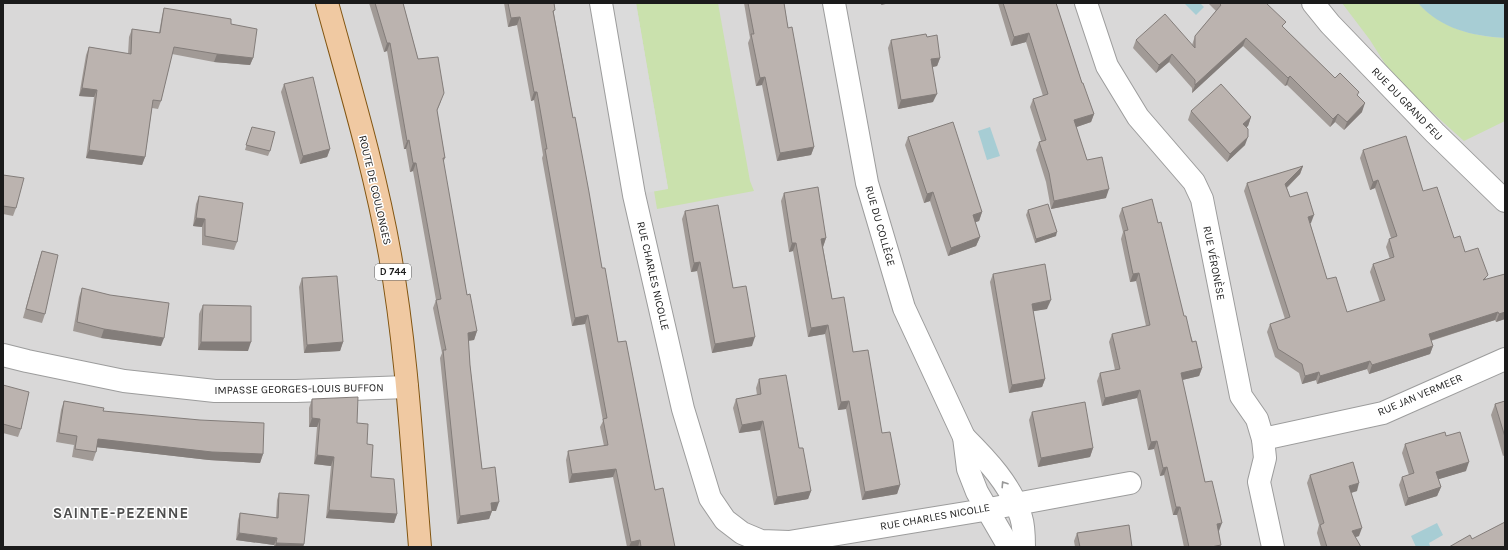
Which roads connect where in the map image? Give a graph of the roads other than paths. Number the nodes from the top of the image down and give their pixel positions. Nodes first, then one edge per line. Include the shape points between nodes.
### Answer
1 (327, 3) edge
2 (601, 3) edge
3 (834, 3) edge
4 (1086, 3) edge
5 (1313, 3) edge
6 (1505, 201) edge
7 (3, 355) edge
8 (1505, 359) edge
9 (407, 387) junction
10 (964, 437) junction
11 (1263, 440) junction
12 (1130, 483) dead end
13 (1015, 503) junction
14 (986, 509) junction
15 (739, 540) edge
16 (420, 547) edge
17 (1009, 547) edge
18 (1024, 547) edge
19 (1273, 547) edge

1 - 9 main road, ROUTE DE COULONGES / D 744 via 375,183 390,255
2 - 15 street, RUE CHARLES NICOLLE via 634,195 683,409 710,498
3 - 10 street, RUE DU COLLÈGE via 867,183 902,301
4 - 11 street, RUE VÉRONÈSE via 1107,66 1138,117 1194,182 1202,199 1241,396 1257,419
5 - 6 street, RUE DU GRAND FEU via 1435,133
7 - 9 street, IMPASSE GEORGES-LOUIS BUFFON via 124,381 215,391
8 - 11 street, RUE JAN VERMEER via 1383,413
9 - 16 main road, ROUTE DE COULONGES / D 744
13 -> 10 street, RUE DU COLLÈGE via 987,460
10 - 14 street, RUE DU COLLÈGE via 968,469
11 - 19 street, RUE VÉRONÈSE via 1265,458 1260,482
12 - 13 street, RUE CHARLES NICOLLE
13 - 14 street, RUE CHARLES NICOLLE
13 - 18 street, RUE DU COLLÈGE via 1021,517
14 - 15 street, RUE CHARLES NICOLLE via 789,542
14 - 17 street, RUE DU COLLÈGE

